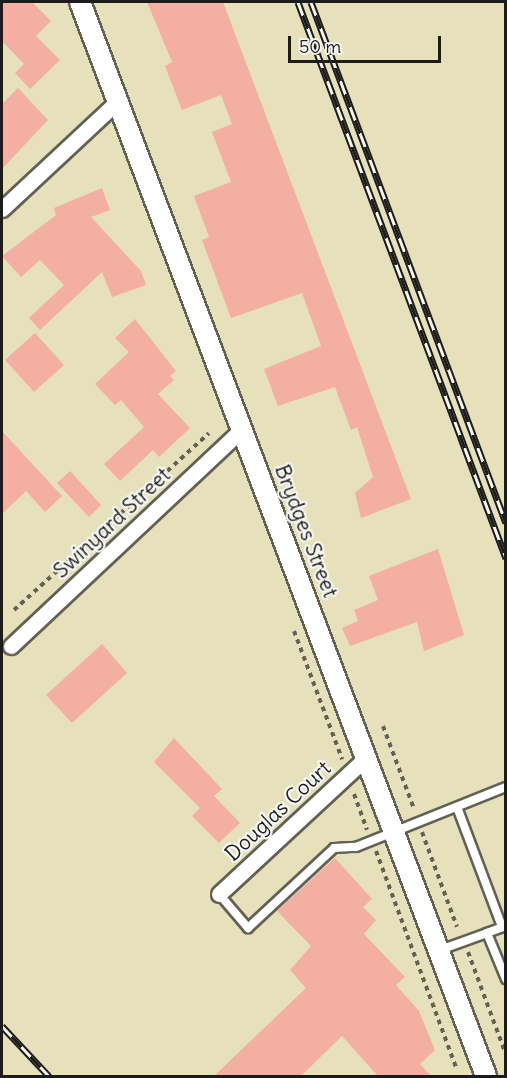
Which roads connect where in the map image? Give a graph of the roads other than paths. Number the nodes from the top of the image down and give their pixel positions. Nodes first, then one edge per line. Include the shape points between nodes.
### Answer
1 (80, 2) edge
2 (118, 101) junction
3 (2, 209) edge
4 (242, 429) junction
5 (11, 646) dead end
6 (366, 758) junction
7 (506, 787) edge
8 (457, 807) junction
9 (394, 832) junction
10 (219, 894) joint
11 (504, 927) edge
12 (487, 933) junction
13 (439, 951) junction
14 (506, 979) edge
15 (486, 1077) edge

1 - 2 street, Brydges Street
2 - 3 street
2 - 4 street, Brydges Street
4 - 5 street, Swinyard Street
4 - 6 street, Brydges Street
6 - 9 street, Brydges Street
6 - 10 street, Douglas Court
7 - 8 lane
8 - 9 lane
8 - 11 lane
9 - 10 lane via 356,847 334,848 248,928
9 - 13 street, Brydges Street
11 - 12 lane
12 - 13 lane
12 - 14 lane
13 - 15 street, Brydges Street

